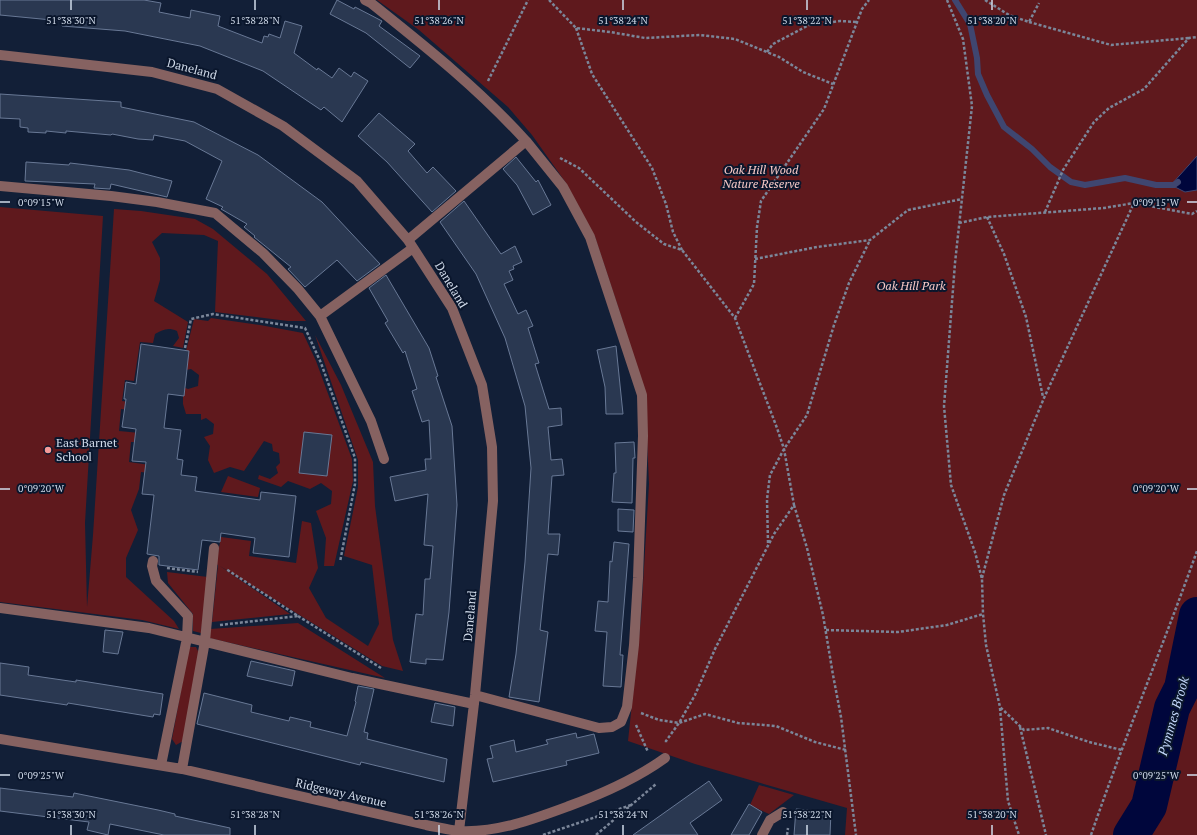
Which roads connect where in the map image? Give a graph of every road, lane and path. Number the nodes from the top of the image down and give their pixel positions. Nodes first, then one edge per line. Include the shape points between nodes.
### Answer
1 (365, 0) edge
2 (528, 0) edge
3 (549, 0) edge
4 (869, 0) edge
5 (947, 0) edge
6 (985, 0) edge
7 (1039, 4) dead end
8 (857, 22) junction
9 (1029, 22) junction
10 (576, 28) junction
11 (1197, 37) edge
12 (1189, 38) junction
13 (767, 52) junction
14 (0, 55) edge
15 (834, 84) junction
16 (481, 94) junction
17 (526, 141) junction
18 (539, 159) junction
19 (0, 186) edge
20 (962, 199) junction
21 (1134, 203) junction
22 (1197, 211) edge
23 (1045, 212) junction
24 (987, 217) junction
25 (959, 223) junction
26 (870, 240) junction
27 (410, 244) junction
28 (682, 250) junction
29 (755, 258) junction
30 (320, 316) junction
31 (735, 318) junction
32 (185, 348) dead end
33 (1044, 398) junction
34 (784, 450) junction
35 (384, 459) dead end
36 (794, 505) junction
37 (768, 545) junction
38 (214, 548) dead end
39 (1197, 550) edge
40 (212, 560) junction
41 (340, 562) dead end
42 (152, 564) joint
43 (210, 574) junction
44 (982, 579) junction
45 (0, 608) edge
46 (983, 614) junction
47 (298, 616) junction
48 (206, 626) junction
49 (826, 630) junction
50 (187, 638) junction
51 (205, 641) junction
52 (382, 668) dead end
53 (475, 700) junction
54 (627, 707) junction
55 (1000, 707) junction
56 (679, 723) junction
57 (1020, 727) junction
58 (0, 739) edge
59 (846, 750) junction
60 (1122, 750) junction
61 (665, 758) joint
62 (161, 765) junction
63 (654, 766) junction
64 (182, 770) junction
65 (657, 783) dead end
66 (633, 804) junction
67 (783, 812) dead end
68 (459, 831) junction
69 (487, 832) edge
70 (543, 835) edge
71 (596, 835) edge
72 (762, 835) edge
73 (856, 835) edge
74 (1019, 835) edge
75 (1046, 835) edge
76 (1090, 835) edge

1 - 16 street
2 - 16 path
3 - 10 path
4 - 8 path
5 - 20 path via 963,39 972,106
6 - 9 path via 1009,15
7 - 9 path
8 - 13 path via 840,21 809,25 774,44
8 - 15 path
9 - 12 path via 1111,45
10 - 13 path via 645,38 700,35 735,39
10 - 28 path via 592,74 652,168 666,204 673,232
11 - 12 path
12 - 23 path via 1144,89 1108,108 1094,122 1063,170
13 - 15 path via 803,72
14 - 27 street, Daneland via 152,72 217,89 283,126 357,181
15 - 29 path via 824,109 761,201
16 - 17 street
17 - 18 street
17 - 27 street
18 - 28 path via 560,158 579,168 647,231 664,244
18 - 54 street via 563,187 590,237 642,395 638,578
19 - 30 street via 111,196 215,212 263,253
20 - 25 path
20 - 26 path via 908,210
21 - 22 path via 1192,214
21 - 23 path
21 - 33 path
23 - 24 path
24 - 25 path
24 - 33 path via 1004,254 1026,317
25 - 44 path via 944,406 951,485
26 - 29 path
26 - 34 path via 849,284 834,325 807,415
27 - 30 street
27 - 53 street, Daneland via 452,308 482,385 492,447 493,501
28 - 31 path
29 - 31 path via 754,284
30 - 35 street via 371,421
31 - 34 path
32 - 41 path via 191,319 213,314 305,328 321,363 355,458 355,484
33 - 44 path via 1004,495
34 - 36 path
34 - 37 path via 770,475 767,499
36 - 37 path
36 - 49 path
37 - 56 path
38 - 40 street
39 - 60 path
40 - 43 street
40 - 47 path
42 - 43 path
42 - 50 street via 156,581 188,616
43 - 48 street
44 - 46 path
45 - 50 street via 149,628
46 - 49 path via 947,625 898,632
46 - 55 path via 986,645
47 - 48 path
47 - 52 path
48 - 51 street
49 - 59 path
50 - 51 street
50 - 62 street
51 - 53 street via 352,678
51 - 64 street
53 - 54 street via 599,728 612,727 621,722
53 - 68 street, Daneland
54 - 56 path via 659,720
54 - 63 path
55 - 57 path
55 - 74 path via 1008,801
56 - 59 path via 704,714 738,723 776,726 815,742
56 - 61 path via 666,741
57 - 60 path via 1024,730 1048,728
57 - 75 path
58 - 62 street, Ridgeway Avenue
59 - 73 path
60 - 76 path
61 - 63 street, Ridgeway Avenue
62 - 64 street, Ridgeway Avenue
63 - 69 street, Ridgeway Avenue via 597,796
64 - 68 street, Ridgeway Avenue
65 - 66 path
66 - 70 path
66 - 71 path
67 - 72 street via 770,820
68 - 69 street, Ridgeway Avenue

